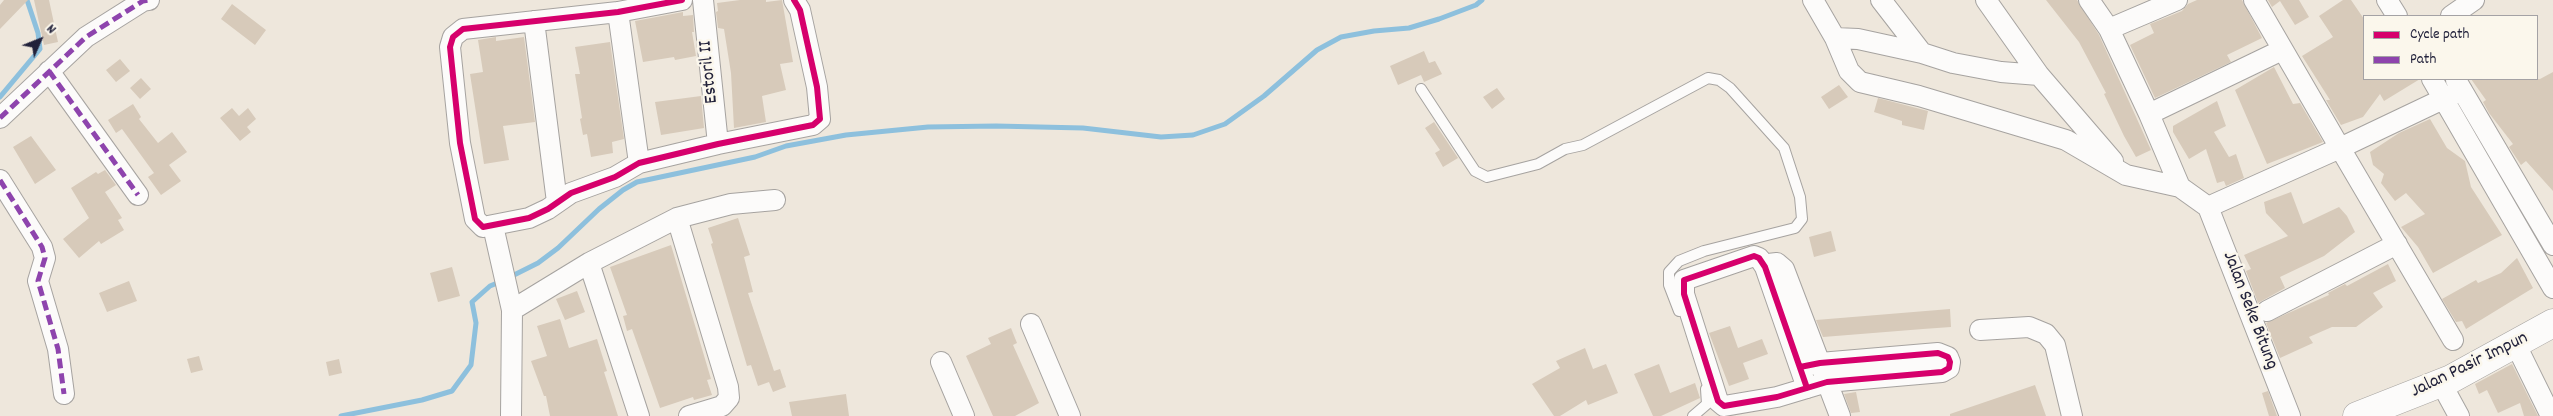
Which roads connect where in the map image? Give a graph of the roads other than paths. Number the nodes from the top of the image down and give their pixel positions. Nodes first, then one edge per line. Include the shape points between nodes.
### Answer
1 (144, 0) edge
2 (682, 0) edge
3 (703, 0) edge
4 (794, 0) edge
5 (1813, 0) edge
6 (1881, 0) edge
7 (1986, 0) edge
8 (2090, 0) edge
9 (2177, 0) edge
10 (2254, 0) edge
11 (2387, 0) edge
12 (2474, 0) edge
13 (618, 12) junction
14 (2396, 15) edge
15 (2452, 15) edge
16 (534, 21) junction
17 (2109, 29) junction
18 (1835, 38) junction
19 (2282, 50) junction
20 (1922, 53) junction
21 (49, 71) junction
22 (2039, 75) junction
23 (2433, 80) edge
24 (2458, 85) edge
25 (1421, 89) dead end
26 (2443, 100) junction
27 (2149, 114) junction
28 (0, 118) edge
29 (718, 144) junction
30 (2340, 148) junction
31 (639, 163) junction
32 (2126, 175) junction
33 (0, 180) edge
34 (2180, 187) junction
35 (138, 195) dead end
36 (775, 200) dead end
37 (557, 202) junction
38 (2208, 207) junction
39 (676, 218) junction
40 (493, 226) junction
41 (2397, 244) junction
42 (2553, 246) edge
43 (2535, 257) junction
44 (589, 263) junction
45 (1765, 267) junction
46 (2553, 288) edge
47 (511, 301) junction
48 (2267, 311) dead end
49 (2553, 323) edge
50 (1031, 324) dead end
51 (1980, 330) dead end
52 (2453, 340) dead end
53 (2516, 345) junction
54 (941, 362) dead end
55 (1800, 367) junction
56 (1824, 373) junction
57 (2441, 383) junction
58 (1807, 388) junction
59 (64, 394) dead end
60 (512, 416) edge
61 (639, 416) edge
62 (689, 416) edge
63 (964, 416) edge
64 (1070, 416) edge
65 (1693, 416) edge
66 (1840, 416) edge
67 (2072, 416) edge
68 (2290, 416) edge
69 (2357, 416) edge
70 (2459, 416) edge
71 (2551, 416) edge

1 - 21 street via 86,37
2 - 13 street
3 - 29 street, Estoril II
4 - 29 street via 800,10 817,87 820,119 813,125
5 - 18 street
6 - 20 street
7 - 22 street
8 - 17 street
9 - 17 street
10 - 19 street
11 - 14 street
12 - 15 street
13 - 16 street
13 - 31 street
16 - 37 street
16 - 40 street via 463,29 453,37 450,47 460,143 475,220 483,227
17 - 27 street
18 - 20 street
18 - 32 street via 1849,71 1860,82 2066,140
19 - 27 street
19 - 30 street
20 - 22 street via 1953,63
21 - 28 street
21 - 35 street
22 - 32 street
23 - 26 street
24 - 26 street
24 - 42 street
25 - 65 lane via 1475,170 1488,177 1531,166 1565,149 1583,145 1708,78 1719,80 1730,88 1767,127 1784,148 1800,197 1802,219 1795,228 1679,261 1669,272 1669,285 1708,394 1707,404
26 - 30 street
26 - 43 street
27 - 34 street
29 - 31 street
30 - 38 street
30 - 41 street
31 - 37 street
32 - 34 street
33 - 59 street via 42,247 45,258 38,281 58,349
34 - 38 street
36 - 39 street via 731,204
37 - 40 street via 529,218
38 - 68 street, Jalan Seke Bitung
39 - 44 street
39 - 62 street via 729,398 722,406
40 - 47 street
41 - 48 street
41 - 52 street
42 - 43 street
43 - 46 street
44 - 47 street
44 - 61 street
45 - 55 street
45 - 56 street via 1777,263 1784,269
45 - 58 street via 1760,258 1754,256 1684,280 1684,294 1718,401 1729,407
47 - 60 street
49 - 53 street, Jalan Pasir Impun
50 - 64 street
51 - 67 street via 2029,327 2046,334 2055,345
53 - 57 street, Jalan Pasir Impun
53 - 71 street
54 - 63 street
55 - 56 street
55 - 58 street
56 - 56 street via 1938,353 1948,357 1950,362 1949,368 1942,372
56 - 58 street
56 - 66 street
57 - 69 street, Jalan Pasir Impun
57 - 70 street

